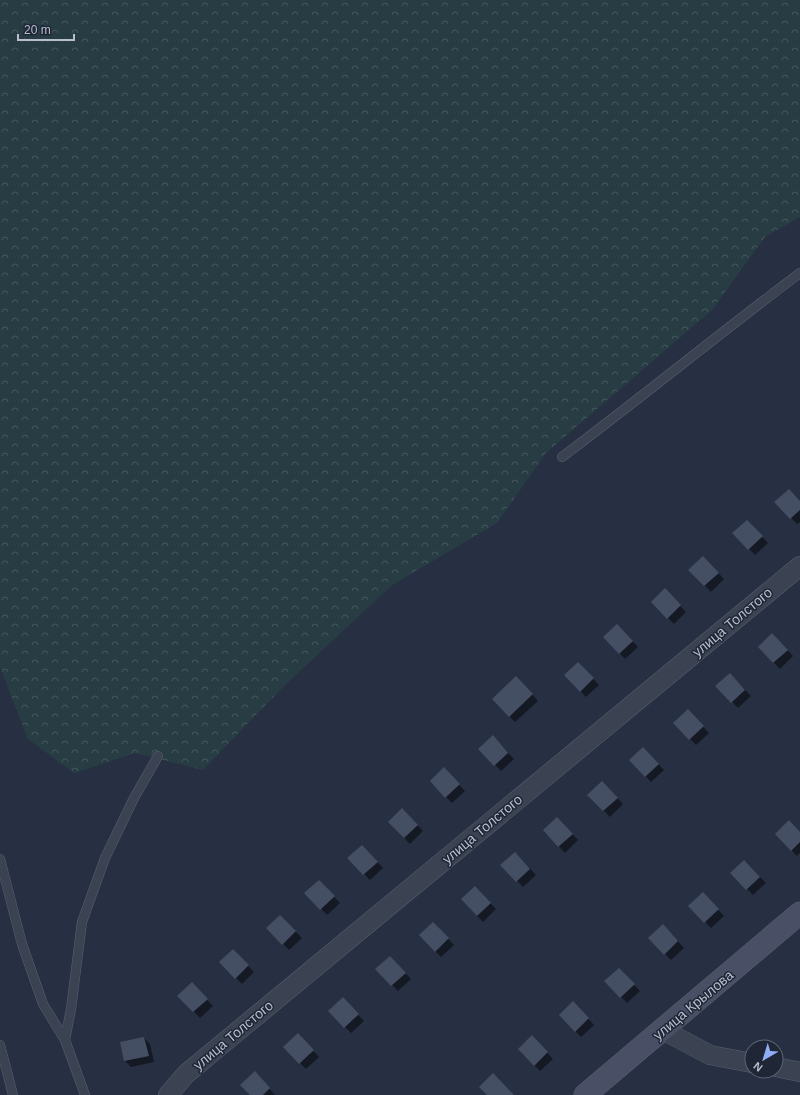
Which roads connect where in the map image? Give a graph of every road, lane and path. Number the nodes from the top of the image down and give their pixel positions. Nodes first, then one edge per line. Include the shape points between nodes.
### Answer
1 (800, 273) edge
2 (562, 457) dead end
3 (800, 566) edge
4 (158, 756) dead end
5 (0, 859) edge
6 (800, 914) edge
7 (663, 1030) junction
8 (65, 1040) junction
9 (0, 1045) edge
10 (744, 1060) edge
11 (784, 1069) edge
12 (800, 1072) edge
13 (13, 1095) edge
14 (85, 1095) edge
15 (168, 1095) edge
16 (586, 1095) edge

1 - 2 lane
3 - 15 street, улица Толстого via 186,1074
4 - 8 lane via 105,858 82,922
5 - 8 lane via 22,944 40,996
6 - 7 main road, улица Крылова
7 - 10 street via 710,1054
7 - 16 main road, улица Крылова
8 - 14 lane
9 - 13 lane
11 - 12 street

